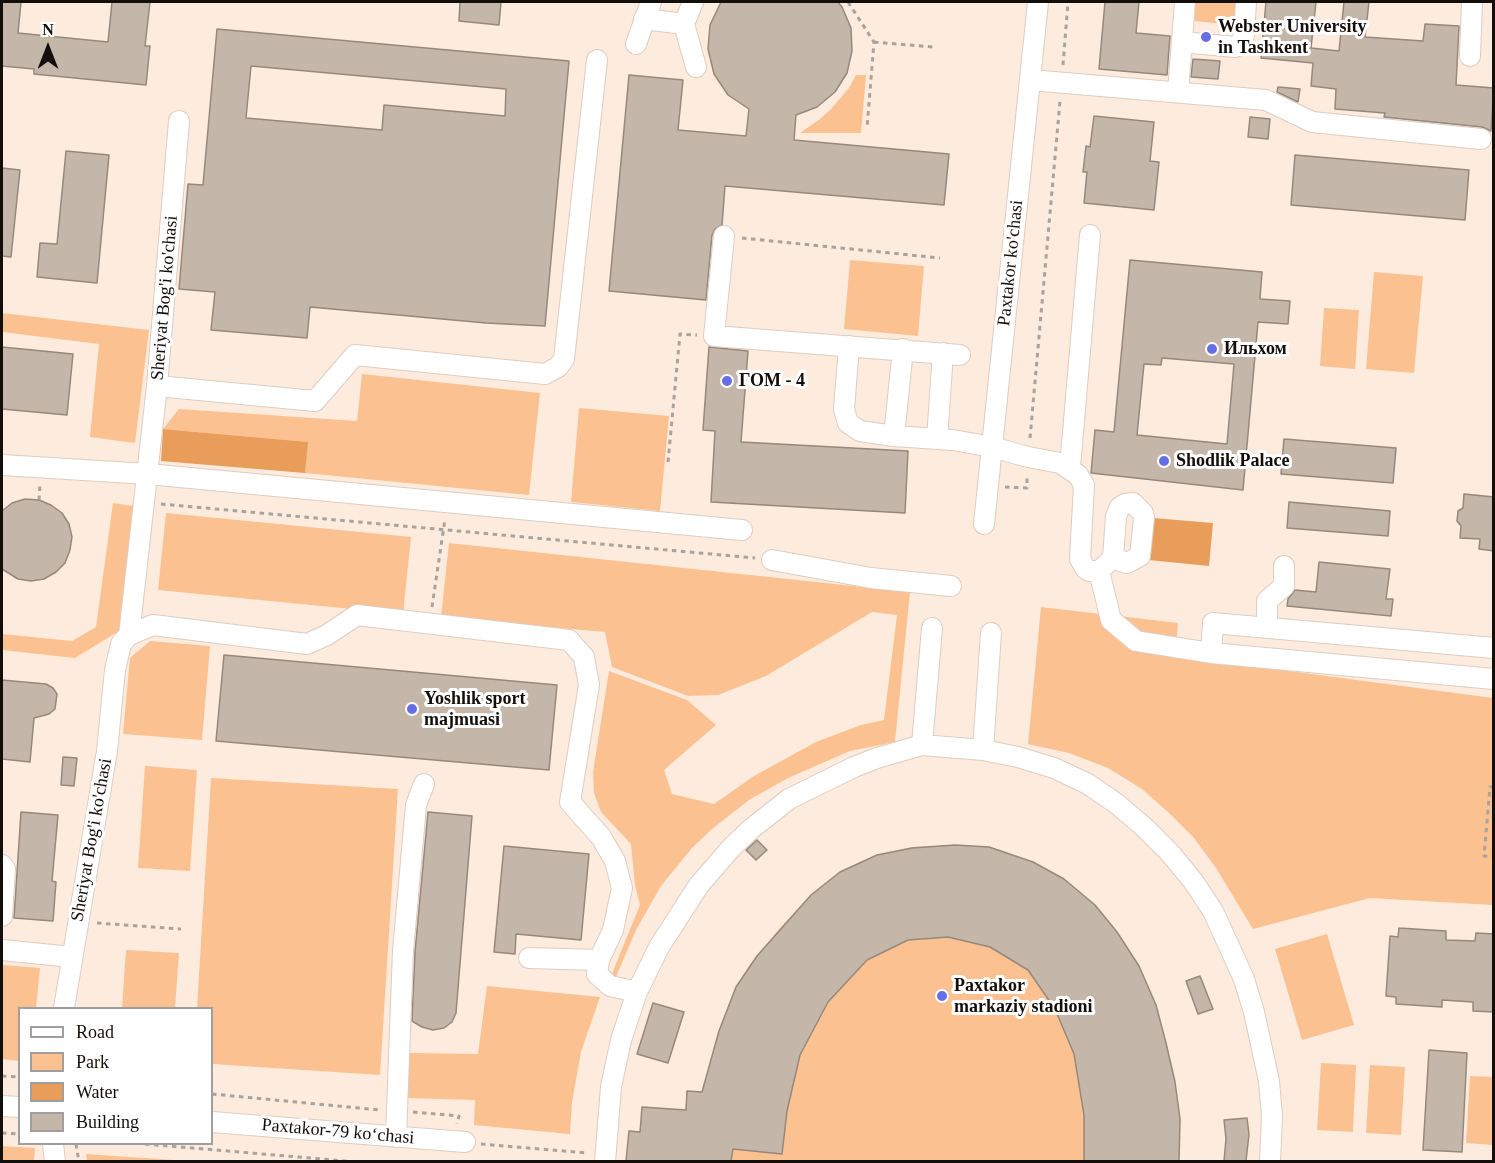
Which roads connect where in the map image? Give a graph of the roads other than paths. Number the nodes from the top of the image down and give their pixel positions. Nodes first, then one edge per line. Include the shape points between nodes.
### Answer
1 (693, 2) edge
2 (1038, 2) edge
3 (1185, 2) edge
4 (1246, 2) edge
5 (1472, 2) edge
6 (648, 10) edge
7 (684, 24) junction
8 (1182, 42) junction
9 (636, 44) dead end
10 (1470, 56) dead end
11 (597, 60) dead end
12 (696, 67) dead end
13 (1029, 80) junction
14 (1178, 92) junction
15 (179, 121) dead end
16 (1481, 139) dead end
17 (1090, 235) dead end
18 (724, 236) road end
19 (849, 346) junction
20 (903, 349) junction
21 (157, 386) junction
22 (894, 436) junction
23 (937, 439) junction
24 (992, 447) junction
25 (2, 465) edge
26 (1070, 467) junction
27 (148, 474) junction
28 (984, 524) dead end
29 (742, 530) dead end
30 (772, 560) road end
31 (1284, 566) dead end
32 (951, 586) dead end
33 (1267, 627) junction
34 (932, 628) dead end
35 (991, 633) dead end
36 (129, 635) junction
37 (1494, 648) edge
38 (1211, 653) junction
39 (1494, 679) edge
40 (922, 745) junction
41 (983, 750) junction
42 (424, 784) dead end
43 (2, 865) edge
44 (2, 916) edge
45 (2, 950) edge
46 (72, 957) junction
47 (529, 958) dead end
48 (599, 960) junction
49 (637, 992) junction
50 (64, 1007) edge
51 (2, 1106) edge
52 (18, 1107) edge
53 (213, 1122) edge
54 (396, 1137) junction
55 (465, 1142) road end
56 (53, 1145) edge
57 (605, 1158) edge
58 (55, 1161) edge
59 (1270, 1161) edge

1 - 7 street
2 - 13 street, Paxtakor ko'chasi
3 - 8 street
4 - 8 street via 1242,43 1235,47
5 - 10 street
6 - 7 street
6 - 9 street
7 - 12 street
8 - 14 street
11 - 21 street via 564,359 558,367 545,374 355,355 315,402
13 - 14 street
13 - 24 street, Paxtakor ko'chasi
14 - 16 street via 1266,100 1312,122
15 - 21 street, Sheriyat Bog'i ko'chasi
17 - 26 street
18 - 19 street via 714,336
19 - 20 street
19 - 22 street via 844,409 848,423 860,431
20 - 22 street
20 - 23 street via 952,354
21 - 27 street, Sheriyat Bog'i ko'chasi
22 - 23 street
23 - 24 street
24 - 26 street
24 - 28 street, Paxtakor ko'chasi
25 - 27 street
26 - 38 street via 1084,485 1080,559 1089,571 1106,565 1111,620 1136,641
27 - 29 street
27 - 36 street, Sheriyat Bog'i ko'chasi
30 - 32 street via 871,578
31 - 33 street via 1284,586 1268,601
33 - 37 street
33 - 38 street via 1213,623
34 - 40 street
35 - 41 street
36 - 46 street, Sheriyat Bog'i ko'chasi via 121,644 115,670 107,751
36 - 48 street via 153,625 307,644 357,615 568,640 584,657 589,685 570,802 601,837 615,861 621,888 613,930
38 - 39 street
40 - 41 street
40 - 49 street via 831,777 789,799 750,829 684,906
41 - 59 street via 1045,765 1088,784 1144,826 1193,881 1230,945 1254,1012 1269,1081
42 - 54 street via 416,804 403,951
43 - 44 street
45 - 46 street
46 - 50 street, Sheriyat Bog'i ko'chasi
47 - 48 street
48 - 49 street via 597,974 610,986
49 - 57 street via 611,1087
51 - 52 street
53 - 54 street, Paxtakor-79 ko‘chasi
54 - 55 street, Paxtakor-79 ko‘chasi
56 - 58 street

